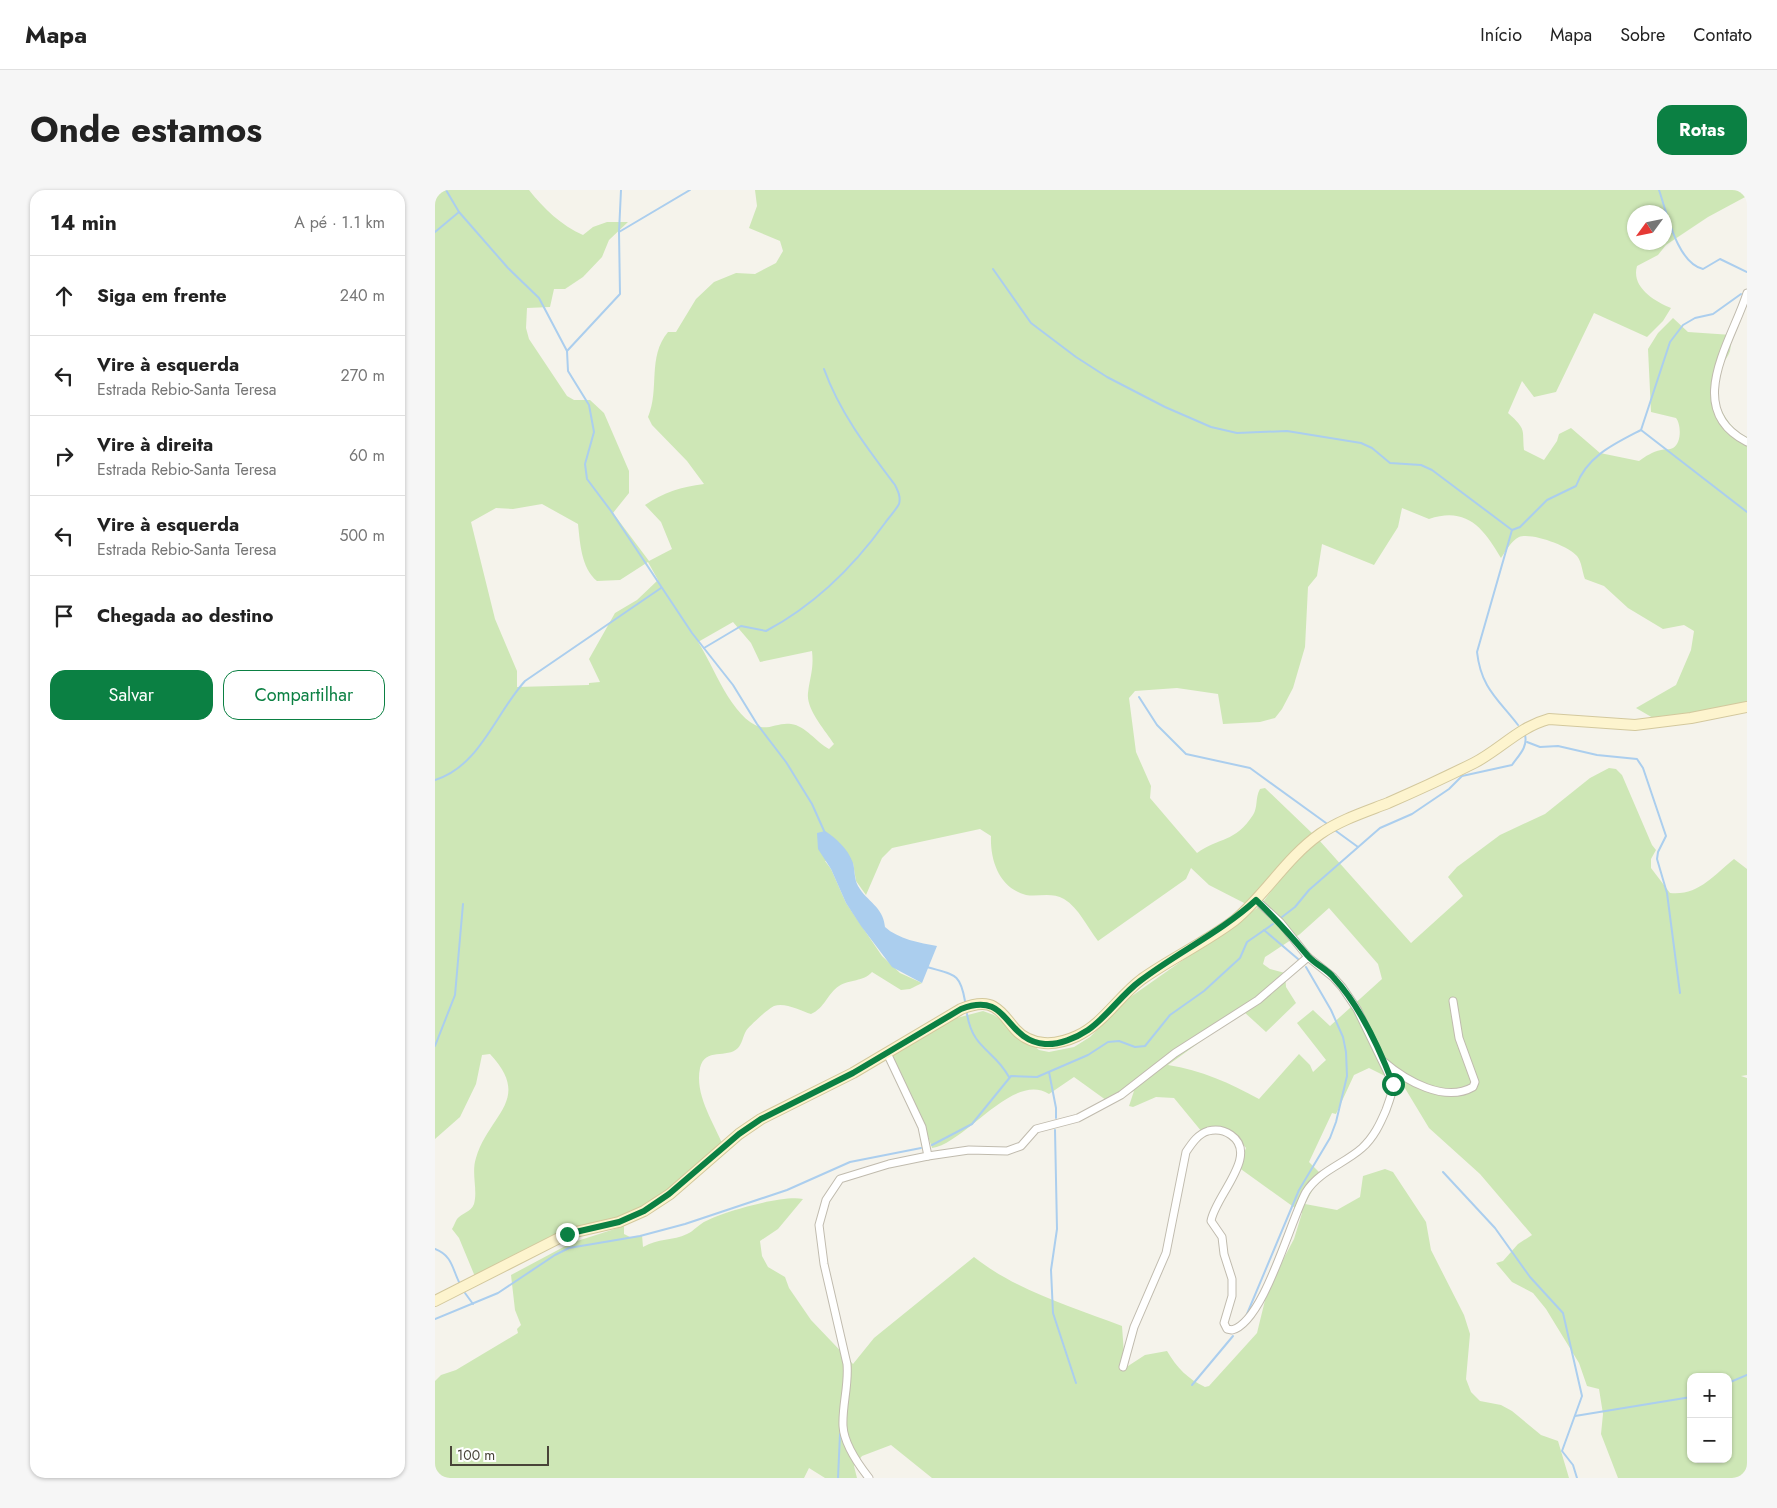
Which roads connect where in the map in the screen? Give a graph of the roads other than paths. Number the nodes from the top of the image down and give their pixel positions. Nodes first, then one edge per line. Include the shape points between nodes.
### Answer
1 (1747, 293) edge
2 (1747, 442) edge
3 (1747, 707) edge
4 (1256, 900) junction
5 (1309, 956) junction
6 (1453, 1000) dead end
7 (887, 1053) junction
8 (1382, 1060) junction
9 (928, 1156) junction
10 (435, 1301) edge
11 (1123, 1367) dead end
12 (869, 1478) edge

1 - 2 street via 1714,388 1715,403 1723,423
3 - 4 street via 1635,725 1549,719 1536,722 1478,760 1319,834 1285,864
4 - 5 street
4 - 7 street via 1234,920 1141,980 1090,1029 1068,1040 1046,1044 1036,1042 1024,1037 993,1006 980,1004 961,1009
5 - 8 street via 1342,987 1357,1009
5 - 9 street via 1258,1000 1175,1053 1126,1092 1086,1115 1036,1129 1015,1149 969,1150
6 - 8 street via 1459,1038 1475,1082 1473,1087 1458,1094 1437,1091 1403,1076
7 - 9 street via 922,1127
7 - 10 street via 761,1119 644,1211 619,1222 567,1234
8 - 11 street via 1393,1090 1379,1126 1362,1148 1312,1184 1257,1304 1245,1323 1232,1330 1224,1323 1232,1296 1232,1279 1222,1237 1211,1221 1217,1203 1238,1167 1241,1149 1233,1136 1222,1131 1207,1132 1196,1138 1186,1152 1166,1253 1134,1327
9 - 12 street via 840,1179 830,1190 821,1212 820,1242 849,1379 843,1426 845,1438

